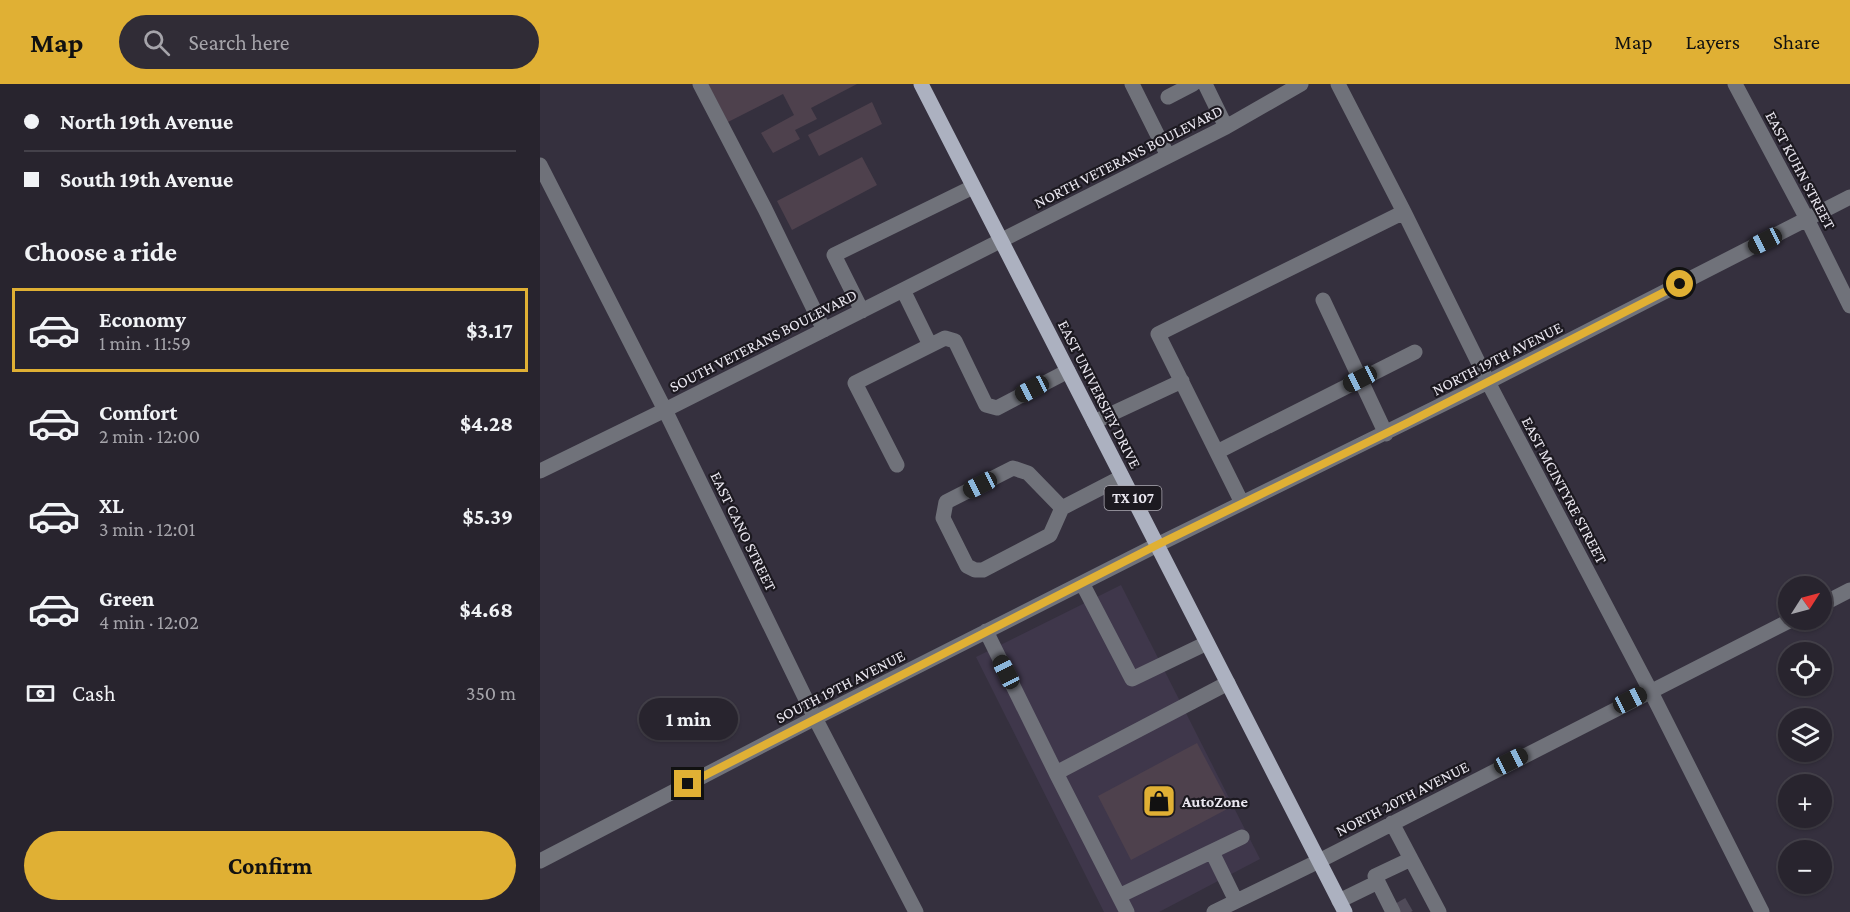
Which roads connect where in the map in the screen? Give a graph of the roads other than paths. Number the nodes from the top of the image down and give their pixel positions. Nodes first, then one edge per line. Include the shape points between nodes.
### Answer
1 (700, 84) edge
2 (1132, 84) edge
3 (1193, 84) edge
4 (1205, 84) edge
5 (1301, 84) edge
6 (1338, 84) edge
7 (1736, 84) edge
8 (924, 85) edge
9 (1168, 97) dead end
10 (1226, 127) junction
11 (1168, 156) junction
12 (540, 165) edge
13 (973, 187) junction
14 (1850, 197) edge
15 (1404, 212) junction
16 (1807, 219) junction
17 (1001, 240) junction
18 (903, 290) junction
19 (1323, 300) dead end
20 (1850, 306) edge
21 (862, 310) junction
22 (824, 330) junction
23 (930, 345) junction
24 (1415, 352) dead end
25 (1068, 371) junction
26 (1360, 379) junction
27 (1182, 381) junction
28 (1488, 382) junction
29 (665, 410) junction
30 (1094, 422) junction
31 (1386, 434) junction
32 (1217, 452) junction
33 (897, 465) dead end
34 (540, 471) edge
35 (1122, 477) junction
36 (1242, 503) junction
37 (1062, 508) junction
38 (1157, 545) junction
39 (1082, 583) junction
40 (1850, 590) edge
41 (1832, 599) edge
42 (1778, 626) edge
43 (986, 631) junction
44 (1207, 643) junction
45 (1228, 683) junction
46 (1650, 690) junction
47 (815, 718) junction
48 (1056, 772) junction
49 (1392, 823) junction
50 (1242, 837) dead end
51 (1212, 852) junction
52 (1411, 859) junction
53 (540, 861) edge
54 (1319, 861) junction
55 (1378, 882) junction
56 (1429, 893) junction
57 (1119, 896) junction
58 (1236, 901) junction
59 (1415, 901) tunnel mouth
60 (1342, 906) edge
61 (916, 912) edge
62 (1127, 912) edge
63 (1214, 912) edge
64 (1395, 912) edge
65 (1439, 912) edge
66 (1762, 912) edge

1 - 22 street
2 - 11 street
3 - 9 street
4 - 10 street
5 - 10 street, NORTH VETERANS BOULEVARD
6 - 15 street, EAST MCINTYRE STREET
7 - 16 street, EAST KUHN STREET
8 - 13 main road, EAST UNIVERSITY DRIVE / TX 107
10 - 11 street, NORTH VETERANS BOULEVARD
11 - 17 street, NORTH VETERANS BOULEVARD
12 - 29 street, EAST CANO STREET
13 - 17 main road, EAST UNIVERSITY DRIVE / TX 107
13 - 21 street via 834,255
14 - 16 street, NORTH 19TH AVENUE
15 - 27 street via 1158,334
15 - 28 street, EAST MCINTYRE STREET
16 - 20 street, EAST KUHN STREET
16 - 28 street, NORTH 19TH AVENUE
17 - 18 street, SOUTH VETERANS BOULEVARD
17 - 25 main road, EAST UNIVERSITY DRIVE / TX 107
18 - 21 street, SOUTH VETERANS BOULEVARD
18 - 23 street
19 - 26 street
21 - 22 street, SOUTH VETERANS BOULEVARD
22 - 29 street, SOUTH VETERANS BOULEVARD
23 - 25 street via 945,338 955,341 986,405 997,408
23 - 33 street via 855,383
24 - 26 street
25 - 30 main road, EAST UNIVERSITY DRIVE / TX 107
26 - 31 street
26 - 32 street
27 - 30 street
27 - 32 street
28 - 31 street, NORTH 19TH AVENUE
28 - 46 street, EAST MCINTYRE STREET
29 - 34 street, SOUTH VETERANS BOULEVARD
29 - 47 street, EAST CANO STREET
30 - 35 main road, EAST UNIVERSITY DRIVE / TX 107
31 - 36 street, NORTH 19TH AVENUE
32 - 36 street
35 - 37 street
35 - 38 main road, EAST UNIVERSITY DRIVE / TX 107
36 - 38 street, NORTH 19TH AVENUE
37 - 37 street via 1028,473 1013,468 946,502 943,518 967,566 983,570 1050,534
38 - 39 street, SOUTH 19TH AVENUE
38 - 44 main road, EAST UNIVERSITY DRIVE / TX 107
39 - 43 street, SOUTH 19TH AVENUE
39 - 44 street via 1132,679
40 - 41 street
42 - 46 street, NORTH 20TH AVENUE
43 - 47 street, SOUTH 19TH AVENUE
43 - 48 street
44 - 45 main road, EAST UNIVERSITY DRIVE / TX 107
45 - 48 street
45 - 54 main road, EAST UNIVERSITY DRIVE / TX 107
46 - 49 street, NORTH 20TH AVENUE
46 - 66 street, EAST MCINTYRE STREET
47 - 53 street, SOUTH 19TH AVENUE
47 - 61 street, EAST CANO STREET
48 - 57 street
49 - 52 street
49 - 54 street, NORTH 20TH AVENUE
50 - 51 street
51 - 57 street
51 - 58 street
52 - 55 street via 1375,876
52 - 56 street
54 - 58 street, NORTH 20TH AVENUE
54 - 60 main road, EAST UNIVERSITY DRIVE / TX 107
55 - 60 street
55 - 64 street
56 - 59 street
56 - 65 street
57 - 62 street
58 - 63 street, NORTH 20TH AVENUE

